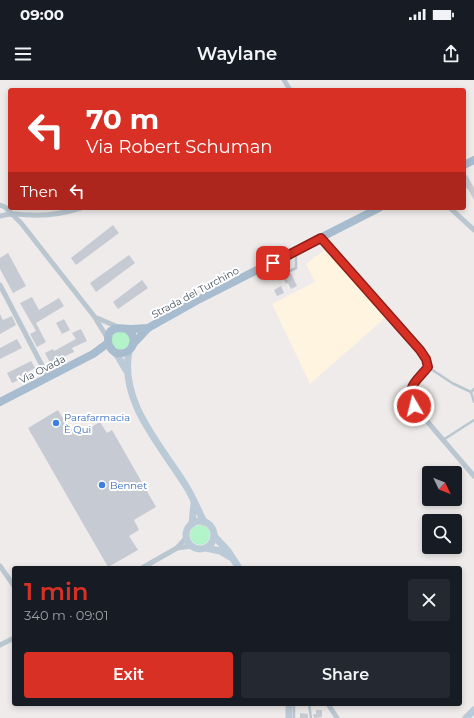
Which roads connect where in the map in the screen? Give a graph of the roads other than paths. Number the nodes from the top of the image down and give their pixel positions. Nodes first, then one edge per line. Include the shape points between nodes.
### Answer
1 (8, 210) edge
2 (71, 210) edge
3 (375, 210) edge
4 (452, 210) edge
5 (12, 213) junction
6 (0, 216) edge
7 (474, 230) edge
8 (321, 238) junction
9 (296, 251) junction
10 (261, 269) junction
11 (0, 285) edge
12 (94, 316) junction
13 (123, 328) junction
14 (148, 328) junction
15 (108, 341) junction
16 (131, 347) junction
17 (114, 352) junction
18 (93, 354) junction
19 (428, 367) junction
20 (127, 370) junction
21 (48, 378) junction
22 (474, 389) edge
23 (471, 392) junction
24 (0, 402) edge
25 (474, 402) edge
26 (474, 420) edge
27 (443, 440) junction
28 (474, 476) edge
29 (194, 503) junction
30 (204, 522) junction
31 (192, 524) junction
32 (214, 536) junction
33 (186, 538) junction
34 (191, 546) junction
35 (177, 548) junction
36 (206, 548) junction
37 (234, 561) junction
38 (0, 566) edge
39 (146, 566) edge
40 (238, 566) edge
41 (12, 583) edge
42 (12, 639) edge
43 (0, 645) edge
44 (289, 706) edge
45 (294, 706) edge
46 (309, 706) edge
47 (329, 706) edge
48 (474, 710) edge
49 (289, 718) edge
50 (294, 718) edge
51 (311, 718) edge
52 (337, 718) edge
53 (466, 718) edge

1 - 5 street
2 - 5 street via 46,215
3 - 8 main road, Strada del Turchino
4 - 7 street
5 - 6 street
5 - 12 street
8 - 9 main road, Strada del Turchino
8 - 19 street via 420,350
9 - 10 main road, Strada del Turchino
9 - 10 lane via 296,268 273,279
10 - 14 main road, Strada del Turchino
11 - 21 street
12 - 13 street
12 - 15 street
13 - 14 main road, Strada del Turchino
13 - 15 main road via 110,332
13 - 16 main road via 133,335
14 - 16 main road, Strada del Turchino
15 - 17 main road
15 - 18 main road, Via Ovada
16 - 17 main road via 125,353
16 - 20 main road
17 - 18 main road, Via Ovada
17 - 20 main road
18 - 21 main road, Via Ovada
19 - 23 lane
19 - 27 street via 411,386 410,396 414,406
20 - 29 main road via 136,407
21 - 24 main road, Via Ovada
22 - 23 lane
23 - 25 lane
26 - 27 lane
27 - 28 street
29 - 30 main road
29 - 31 main road
30 - 31 main road
30 - 32 main road via 210,526
31 - 33 main road via 186,531
32 - 36 main road
32 - 37 main road
33 - 34 main road
33 - 35 street
34 - 35 street
34 - 36 main road via 198,549
35 - 39 street
36 - 37 main road via 220,551
37 - 40 main road
38 - 41 street
42 - 43 street
44 - 49 main road
45 - 50 lane
46 - 51 lane
47 - 52 street
48 - 53 main road

